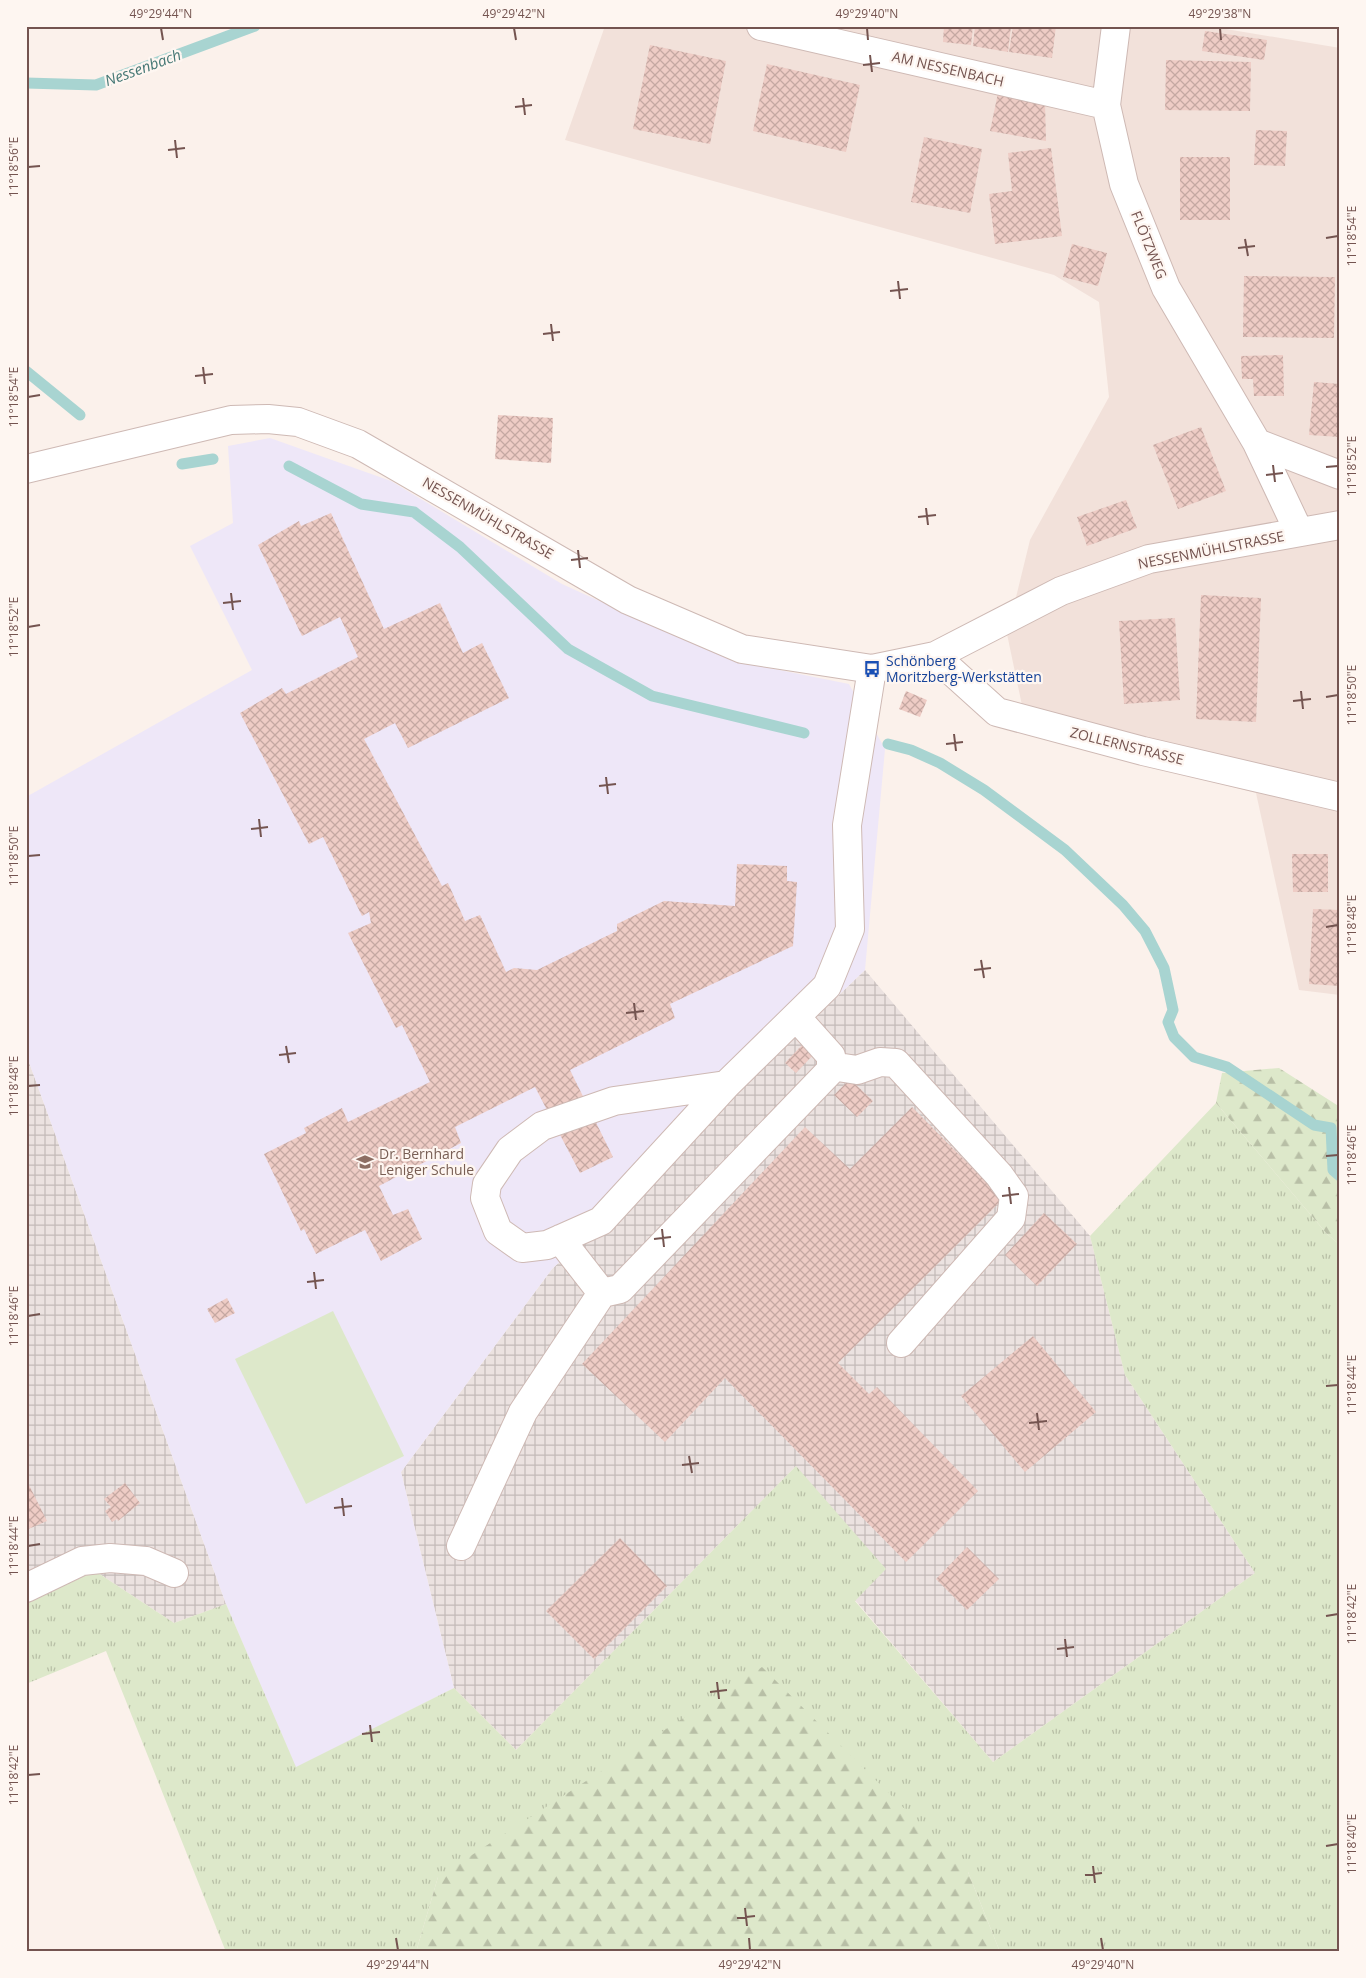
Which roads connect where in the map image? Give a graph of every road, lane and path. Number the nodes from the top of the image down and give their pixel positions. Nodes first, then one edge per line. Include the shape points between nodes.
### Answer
1 (761, 26) edge
2 (1116, 26) edge
3 (1106, 105) junction
4 (1257, 443) junction
5 (26, 469) edge
6 (1340, 475) edge
7 (1340, 525) edge
8 (1299, 532) junction
9 (935, 656) junction
10 (872, 669) junction
11 (1340, 798) edge
12 (796, 1017) junction
13 (832, 1066) junction
14 (726, 1085) junction
15 (560, 1239) junction
16 (602, 1293) junction
17 (901, 1343) dead end
18 (461, 1546) dead end
19 (174, 1573) dead end
20 (26, 1588) edge

1 - 3 street, AM NESSENBACH
2 - 3 street, FLÖTZWEG
3 - 4 street, FLÖTZWEG via 1124,184 1166,288
4 - 6 street
4 - 8 street, FLÖTZWEG
5 - 10 street, NESSENMÜHLSTRASSE via 231,420 298,422 358,444 628,600 742,649
7 - 8 street, NESSENMÜHLSTRASSE
8 - 9 street, NESSENMÜHLSTRASSE via 1149,559 1062,591
9 - 10 street, NESSENMÜHLSTRASSE
9 - 11 street, ZOLLERNSTRASSE via 997,712
10 - 12 street via 847,825 850,930 827,986
12 - 13 street via 831,1056
12 - 14 street
13 - 16 street via 620,1288
13 - 17 street via 857,1070 880,1062 896,1063 999,1175 1014,1196 1011,1218
14 - 15 street via 601,1221
14 - 15 street via 614,1101 542,1126 510,1150 487,1184 485,1198 498,1231 522,1248 547,1246
15 - 16 street
16 - 18 street via 523,1412
19 - 20 street via 146,1561 110,1558 82,1561

